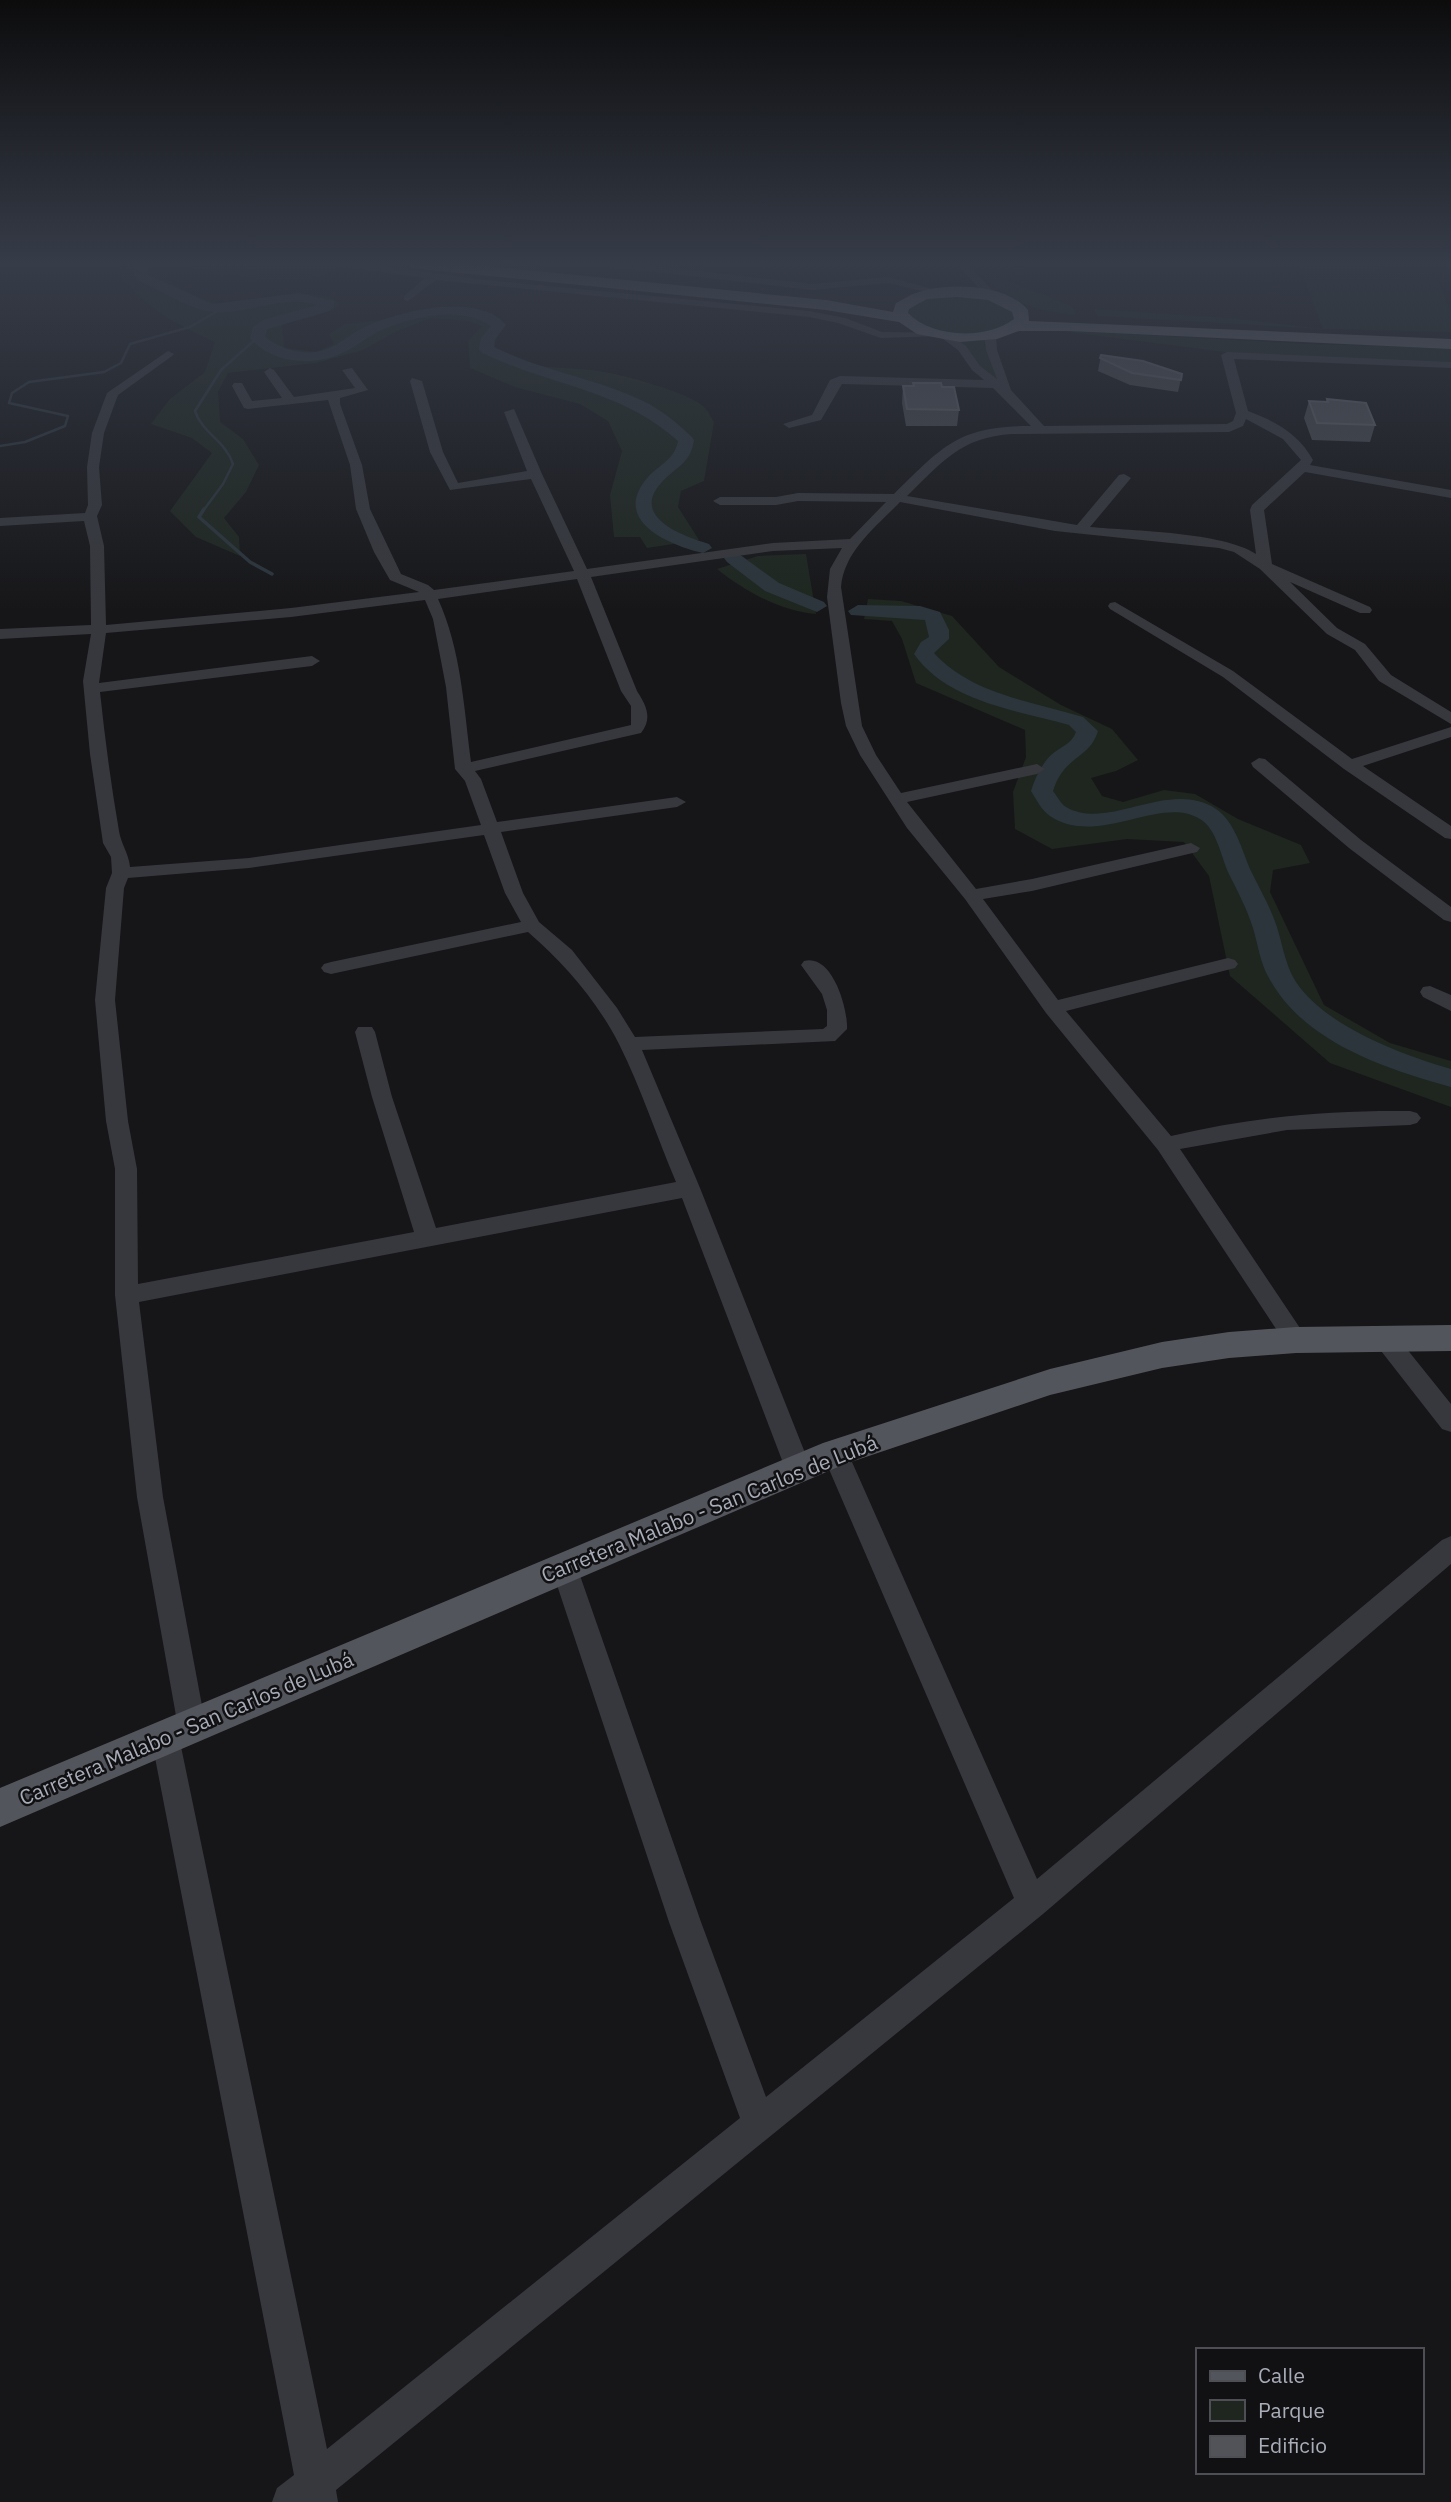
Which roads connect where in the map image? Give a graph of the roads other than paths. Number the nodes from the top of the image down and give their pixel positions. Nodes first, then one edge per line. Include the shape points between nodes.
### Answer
1 (130, 380) edge
2 (276, 380) edge
3 (355, 380) edge
4 (990, 380) edge
5 (1001, 380) edge
6 (1233, 380) edge
7 (416, 381) dead end
8 (238, 386) dead end
9 (999, 387) junction
10 (334, 396) junction
11 (290, 400) junction
12 (510, 412) dead end
13 (1242, 413) junction
14 (789, 424) dead end
15 (1041, 430) junction
16 (1302, 467) junction
17 (535, 474) junction
18 (1124, 478) dead end
19 (1451, 494) edge
20 (898, 498) junction
21 (720, 501) dead end
22 (90, 516) junction
23 (0, 522) edge
24 (1080, 530) junction
25 (855, 542) junction
26 (788, 545) junction
27 (1265, 566) junction
28 (582, 573) junction
29 (429, 594) junction
30 (1115, 606) dead end
31 (1365, 610) dead end
32 (99, 631) junction
33 (0, 634) edge
34 (312, 661) dead end
35 (93, 688) junction
36 (1451, 719) edge
37 (1451, 732) edge
38 (1258, 763) dead end
39 (1350, 765) junction
40 (463, 769) junction
41 (1037, 769) dead end
42 (896, 799) junction
43 (677, 802) dead end
44 (490, 827) junction
45 (1451, 834) edge
46 (1191, 848) dead end
47 (121, 873) junction
48 (971, 895) junction
49 (1451, 916) edge
50 (532, 925) junction
51 (1228, 964) dead end
52 (811, 965) dead end
53 (331, 968) dead end
54 (1430, 992) dead end
55 (1451, 1004) edge
56 (1053, 1008) junction
57 (366, 1032) dead end
58 (629, 1044) junction
59 (1410, 1118) dead end
60 (1166, 1145) junction
61 (689, 1188) junction
62 (427, 1236) junction
63 (128, 1295) junction
64 (1451, 1338) edge
65 (1296, 1340) junction
66 (1386, 1340) junction
67 (1451, 1422) edge
68 (835, 1453) junction
69 (798, 1468) junction
70 (1451, 1548) edge
71 (564, 1567) junction
72 (179, 1732) junction
73 (0, 1808) edge
74 (1032, 1903) junction
75 (759, 2124) junction
76 (309, 2496) edge

1 - 22 street via 111,398 95,444 95,505
2 - 11 street
3 - 10 street via 362,390
4 - 9 street
5 - 9 street
6 - 13 street
7 - 17 street via 428,428 455,487
8 - 11 street via 248,405
9 - 14 street via 840,380 834,383 817,417
9 - 15 street
10 - 11 street
10 - 29 street via 356,465 363,509 381,552 395,577
12 - 17 street
13 - 15 street via 1239,423 1221,429
13 - 16 street via 1282,432 1304,454 1307,460
15 - 20 street via 964,439
16 - 19 street
16 - 27 street via 1257,510
17 - 28 street
18 - 24 street
20 - 21 street
20 - 24 street
20 - 25 street
22 - 23 street
22 - 32 street via 97,546
24 - 27 street via 1219,544
25 - 26 street
25 - 26 street via 826,537
25 - 42 street via 834,583 849,703 861,741
26 - 28 street
27 - 31 street
27 - 36 street via 1332,631 1360,647 1385,678
28 - 29 street
28 - 40 street via 639,706 639,725 626,732
29 - 32 street via 221,621
29 - 40 street via 449,658
30 - 39 street via 1228,674
32 - 33 street
32 - 35 street via 92,664
34 - 35 street
35 - 47 street via 98,754
37 - 39 street
38 - 49 street
39 - 45 street
40 - 44 street via 473,779
41 - 42 street
42 - 48 street
43 - 44 street
44 - 47 street via 249,863
44 - 50 street via 514,893
46 - 48 street
47 - 63 street via 105,1000 126,1169
48 - 56 street
50 - 53 street
50 - 58 street via 565,954
51 - 56 street
52 - 58 street via 829,985 836,1003 836,1029 828,1037
54 - 55 street
56 - 60 street
57 - 62 street
58 - 61 street
59 - 60 street via 1277,1123 1213,1132
60 - 65 street
61 - 62 street
61 - 69 street
62 - 63 street
63 - 72 street
64 - 66 main road, Carretera Malabo - San Carlos de Lubá
65 - 66 main road, Carretera Malabo - San Carlos de Lubá
65 - 68 main road, Carretera Malabo - San Carlos de Lubá via 1150,1358 1050,1382
66 - 67 street
68 - 69 main road, Carretera Malabo - San Carlos de Lubá
68 - 74 street
69 - 71 main road, Carretera Malabo - San Carlos de Lubá
70 - 74 street
71 - 72 main road, Carretera Malabo - San Carlos de Lubá
71 - 75 street
72 - 73 main road, Carretera Malabo - San Carlos de Lubá
72 - 76 street
74 - 75 street
75 - 76 street

